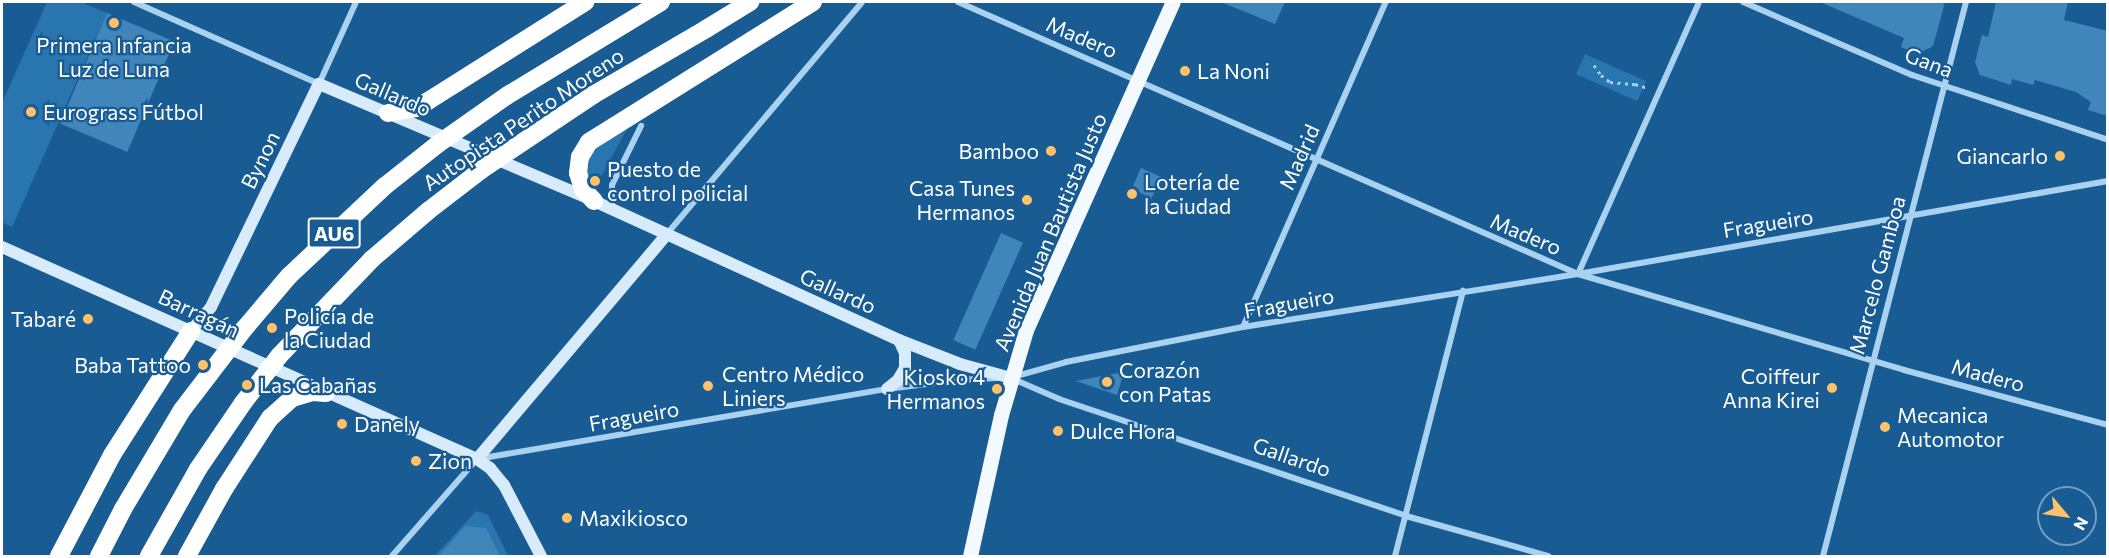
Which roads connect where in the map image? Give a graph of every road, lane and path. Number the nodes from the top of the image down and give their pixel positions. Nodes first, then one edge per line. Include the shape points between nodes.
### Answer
1 (134, 2) edge
2 (356, 2) edge
3 (585, 2) edge
4 (662, 2) edge
5 (750, 2) edge
6 (813, 2) edge
7 (862, 2) edge
8 (958, 2) edge
9 (1173, 2) edge
10 (1386, 2) edge
11 (1699, 2) edge
12 (1743, 2) edge
13 (1966, 2) edge
14 (1594, 65) dead end
15 (1139, 80) junction
16 (319, 84) junction
17 (1943, 86) junction
18 (1658, 93) junction
19 (388, 113) junction
20 (641, 126) dead end
21 (2108, 140) edge
22 (1315, 160) junction
23 (2108, 181) edge
24 (594, 201) junction
25 (612, 211) junction
26 (1910, 216) junction
27 (666, 236) junction
28 (2, 247) edge
29 (1578, 274) junction
30 (1463, 291) junction
31 (1243, 327) junction
32 (191, 331) junction
33 (899, 340) junction
34 (1872, 360) junction
35 (1011, 378) junction
36 (888, 389) junction
37 (326, 393) junction
38 (2108, 425) edge
39 (477, 459) junction
40 (1406, 516) junction
41 (59, 556) edge
42 (99, 556) edge
43 (149, 556) edge
44 (188, 556) edge
45 (392, 556) edge
46 (541, 556) edge
47 (970, 556) edge
48 (1395, 556) edge
49 (1548, 556) edge
50 (1822, 556) edge

1 - 16 street, Gallardo
2 - 16 street, Bynon
3 - 19 highway via 416,108
4 - 42 highway, Autopista Perito Moreno / AU6, bridge via 508,95 438,144 385,186 289,276 182,410
5 - 43 highway, Autopista Perito Moreno / AU6, bridge via 593,95 481,170 372,259 279,356 243,403 198,469
6 - 24 highway via 596,137 582,151 578,169 580,184
7 - 27 street
8 - 15 street, Madero
9 - 15 main road, Avenida Juan Bautista Justo
10 - 22 street, Madrid
11 - 18 street
12 - 17 street, Gana
13 - 17 street, Marcelo Gamboa
14 - 18 path via 1610,82 1635,84
15 - 22 street, Madero
15 - 35 main road, Avenida Juan Bautista Justo via 1042,292
16 - 19 street, Gallardo
16 - 32 street, Bynon via 211,307
17 - 21 street, Gana
17 - 26 street, Marcelo Gamboa
18 - 29 street
19 - 24 street, Gallardo
20 - 25 street via 612,185
22 - 29 street, Madero
22 - 31 street, Madrid
23 - 26 street, Fragueiro
24 - 25 street, Gallardo
25 - 27 street, Gallardo
26 - 29 street, Fragueiro
26 - 34 street, Marcelo Gamboa
27 - 33 street, Gallardo
27 - 39 street
28 - 32 street, Barragán
29 - 30 street, Fragueiro
29 - 34 street, Madero
30 - 31 street, Fragueiro
30 - 40 street
31 - 35 street, Fragueiro via 1066,362
32 - 37 street, Barragán
32 - 41 highway via 111,455
33 - 35 street, Gallardo via 960,364
33 - 36 street via 905,353 905,368
34 - 38 street, Madero
34 - 50 street, Marcelo Gamboa
35 - 36 street, Fragueiro
35 - 40 street, Gallardo via 1059,399
35 - 47 main road, Avenida Juan Bautista Justo
36 - 39 street, Fragueiro
37 - 39 street, Barragán
37 - 44 highway via 292,398 270,418 224,489
39 - 45 street
39 - 46 street, Barragán via 504,485
40 - 48 street
40 - 49 street, Gallardo

